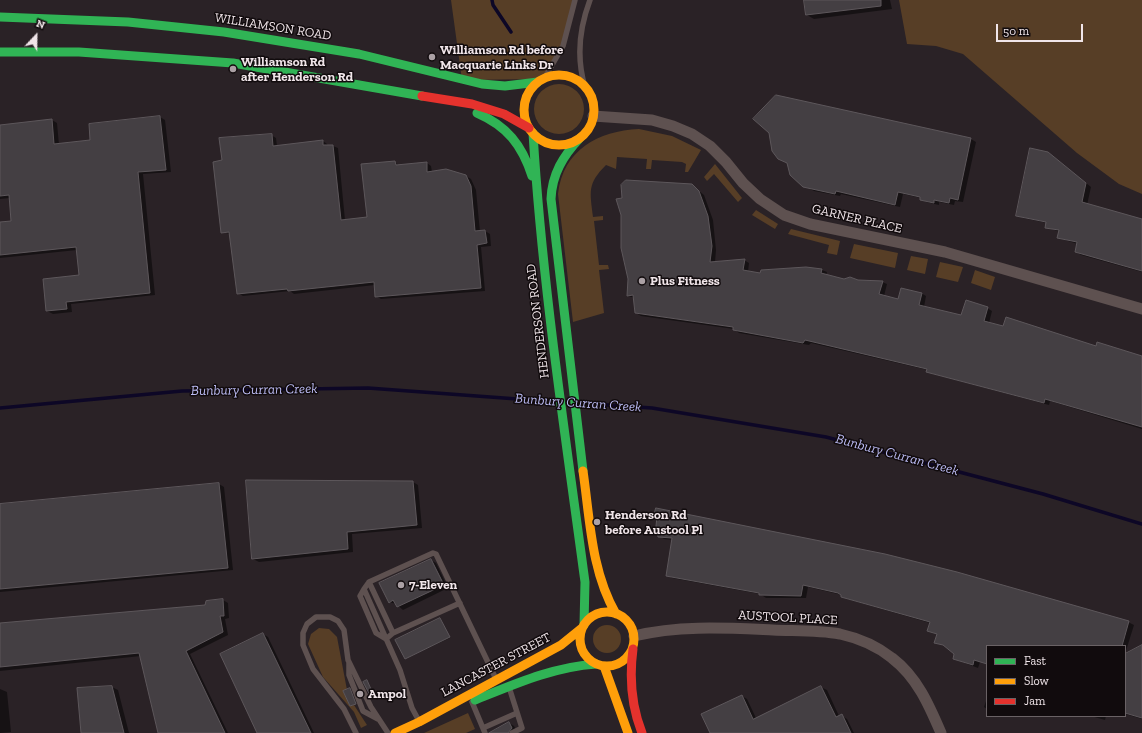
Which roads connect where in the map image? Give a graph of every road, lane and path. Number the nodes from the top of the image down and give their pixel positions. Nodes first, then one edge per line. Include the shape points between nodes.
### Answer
1 (575, 0) edge
2 (590, 0) edge
3 (0, 17) edge
4 (0, 52) edge
5 (541, 80) junction
6 (585, 86) junction
7 (406, 94) junction
8 (594, 116) junction
9 (531, 130) junction
10 (580, 138) junction
11 (537, 203) junction
12 (1142, 309) edge
13 (369, 582) junction
14 (460, 603) junction
15 (616, 614) junction
16 (583, 627) junction
17 (392, 633) junction
18 (386, 639) junction
19 (633, 641) junction
20 (600, 665) junction
21 (496, 679) junction
22 (505, 688) junction
23 (472, 701) junction
24 (517, 713) junction
25 (419, 722) junction
26 (484, 730) edge
27 (356, 733) edge
28 (388, 733) edge
29 (395, 733) edge
30 (512, 733) edge
31 (628, 733) edge
32 (642, 733) edge
33 (941, 733) edge

1 - 5 lane via 563,46
2 - 6 lane via 579,46 580,71
3 - 5 main road, WILLIAMSON ROAD via 128,22 224,32 359,54 482,84 505,86
4 - 7 main road via 79,52 233,63
5 - 6 main road via 556,75 569,76
5 - 9 main road via 530,91 525,103 525,116
6 - 8 main road via 592,97
7 - 9 main road via 487,107
7 - 11 main road via 466,110 492,120 505,129 522,150
8 - 10 main road via 589,128
8 - 12 street, GARNER PLACE via 652,120 692,134 710,146 760,199 784,215 840,232 945,252
9 - 10 main road via 544,141 556,144 569,143
9 - 11 main road, HENDERSON ROAD
10 - 15 main road, HENDERSON ROAD via 562,159 556,170 551,191 584,474 600,583
11 - 16 main road, HENDERSON ROAD via 585,582
13 - 14 lane via 433,553 436,554
13 - 17 lane
13 - 18 lane via 364,589
14 - 17 lane
14 - 21 lane
15 - 16 main road via 600,613 589,619
15 - 19 main road via 628,622
16 - 20 main road via 580,636 582,649 589,659
16 - 21 main road, LANCASTER STREET via 561,645
17 - 18 lane
18 - 25 lane
19 - 20 main road via 628,656 622,662 612,666
19 - 32 main road via 630,688
19 - 33 street, AUSTOOL PLACE via 661,630 713,628 828,632 855,638 878,649 903,668 922,692
20 - 22 main road, LANCASTER STREET via 569,665
20 - 31 main road
21 - 22 lane
21 - 25 main road, LANCASTER STREET
22 - 23 main road, LANCASTER STREET
22 - 24 lane
23 - 25 main road, LANCASTER STREET
23 - 26 lane
24 - 26 lane
24 - 30 lane via 522,728
25 - 29 main road, LANCASTER STREET
27 - 28 lane via 344,709 313,669 303,645 303,633 307,624 316,618 330,617 338,621 344,630 348,660 378,719

